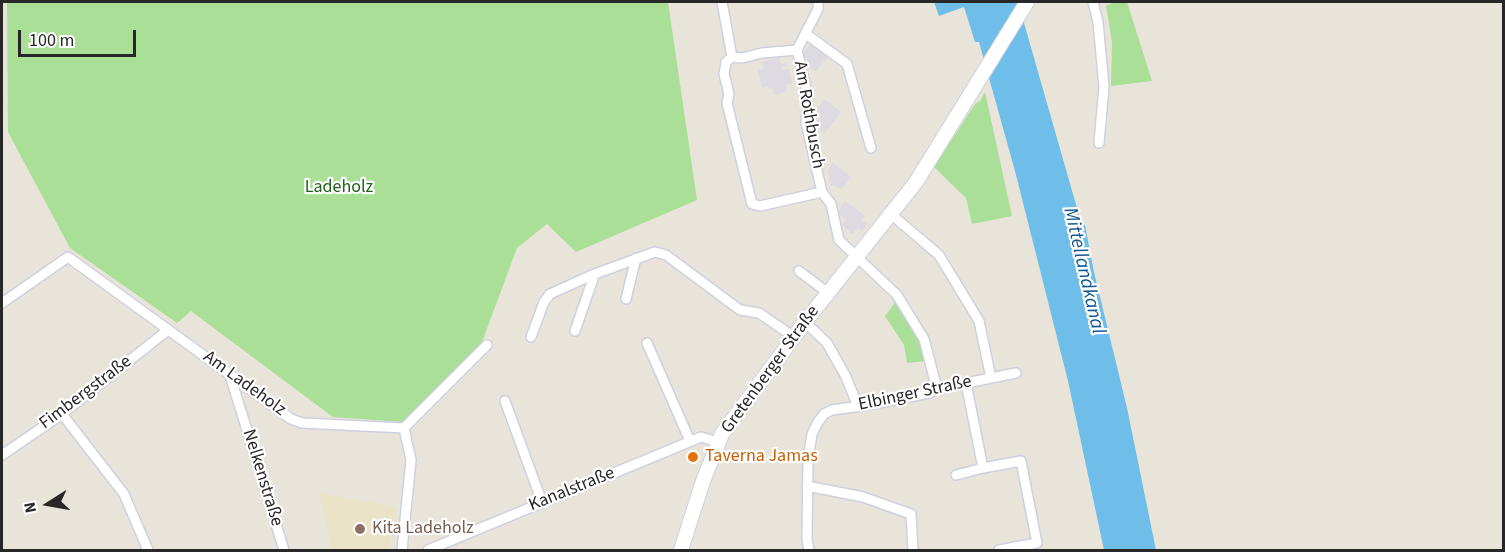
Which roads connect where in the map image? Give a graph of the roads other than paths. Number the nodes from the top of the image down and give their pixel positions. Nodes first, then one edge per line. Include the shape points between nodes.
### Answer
1 (722, 2) edge
2 (818, 2) edge
3 (1026, 2) edge
4 (1093, 2) edge
5 (806, 34) junction
6 (797, 50) junction
7 (732, 57) junction
8 (1099, 143) dead end
9 (871, 148) dead end
10 (822, 192) junction
11 (892, 215) junction
12 (857, 257) junction
13 (636, 258) junction
14 (799, 271) dead end
15 (592, 275) junction
16 (828, 293) junction
17 (626, 299) dead end
18 (2, 303) edge
19 (805, 322) junction
20 (168, 330) junction
21 (575, 331) dead end
22 (531, 337) dead end
23 (794, 337) junction
24 (646, 343) dead end
25 (487, 345) dead end
26 (229, 372) junction
27 (1016, 373) dead end
28 (991, 378) junction
29 (966, 383) junction
30 (937, 388) junction
31 (505, 401) dead end
32 (858, 406) junction
33 (62, 414) junction
34 (404, 428) junction
35 (690, 441) junction
36 (718, 442) junction
37 (2, 455) edge
38 (983, 468) junction
39 (956, 475) dead end
40 (807, 486) junction
41 (542, 502) junction
42 (148, 550) edge
43 (284, 550) edge
44 (402, 550) edge
45 (428, 550) edge
46 (681, 550) edge
47 (809, 550) edge
48 (913, 550) edge
49 (999, 550) edge

1 - 7 street
2 - 5 street, Am Rothbusch
3 - 11 main road, Gretenberger Straße via 939,147
4 - 8 street via 1104,87
5 - 6 street, Am Rothbusch
5 - 9 street via 847,64
6 - 7 street
6 - 10 street, Am Rothbusch via 808,97 806,123
7 - 10 street via 726,62 724,74 727,103 752,204 760,206
10 - 12 street, Am Rothbusch via 831,204 839,240
11 - 12 main road, Gretenberger Straße
11 - 28 street via 939,255 979,321
12 - 16 main road, Gretenberger Straße
12 - 30 street, Am Rothbusch via 897,295 924,339
13 - 15 street
13 - 17 street
13 - 23 street via 654,252 666,255 740,310 768,317
14 - 16 street, Gretenberger Straße
15 - 21 street
15 - 22 street via 550,294
16 - 19 main road, Gretenberger Straße
18 - 20 street, Am Ladeholz via 68,257
19 - 23 main road, Gretenberger Straße
19 - 32 street via 826,343 846,375
20 - 26 street, Am Ladeholz
20 - 33 street, Fimbergstraße
23 - 36 main road, Gretenberger Straße
24 - 35 street
25 - 34 street
26 - 34 street, Am Ladeholz via 302,423
26 - 43 street, Nelkenstraße
27 - 28 street, Elbinger Straße
28 - 29 street, Elbinger Straße
29 - 30 street, Elbinger Straße
29 - 38 street
30 - 32 street, Elbinger Straße via 929,393
31 - 41 street
32 - 40 street, Elbinger Straße via 832,410 818,422 811,442
33 - 37 street, Fimbergstraße
33 - 42 street via 124,494
34 - 44 street via 411,460
35 - 36 street, Kanalstraße via 701,437
35 - 41 street, Kanalstraße
36 - 46 main road, Gretenberger Straße
38 - 39 street
38 - 49 street via 1021,461 1037,543
40 - 47 street
40 - 48 street via 911,514
41 - 45 street, Kanalstraße

